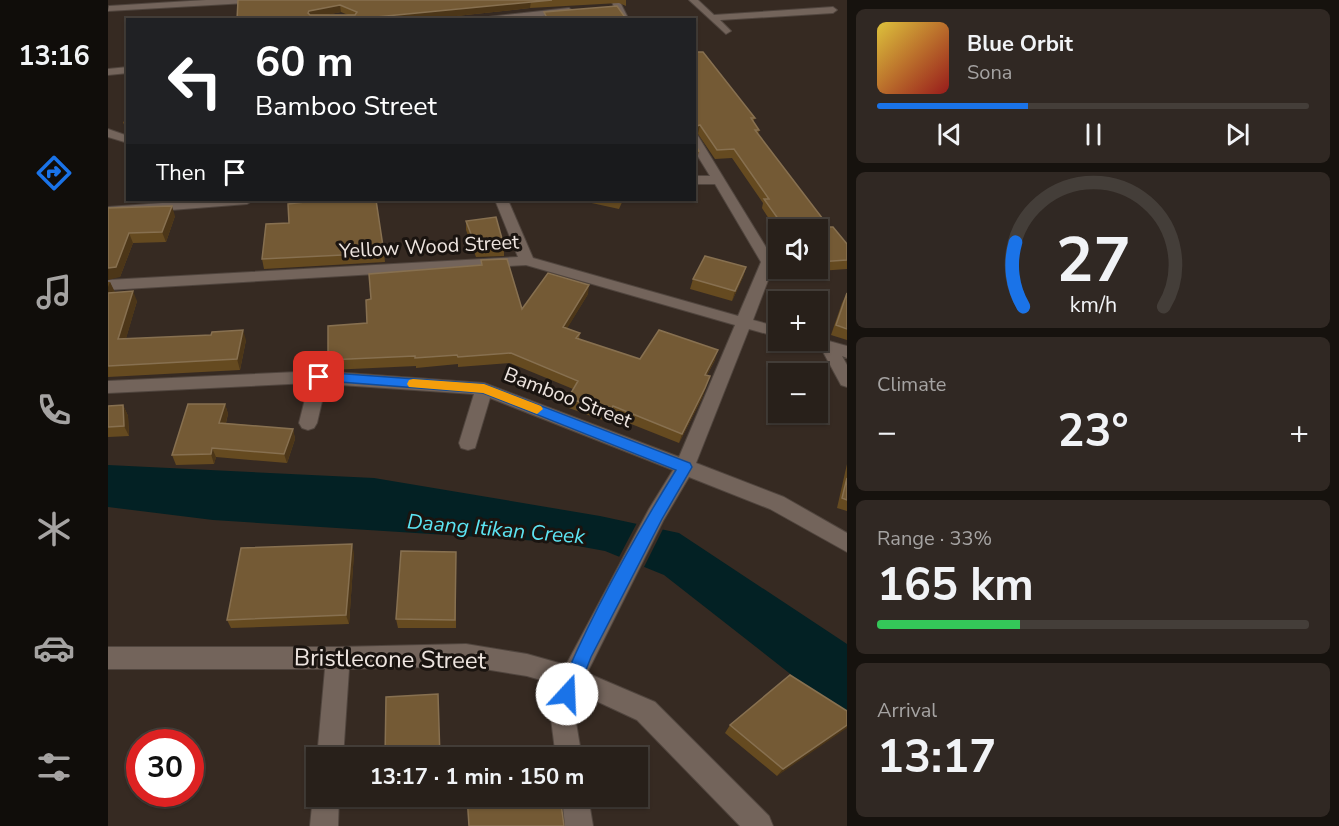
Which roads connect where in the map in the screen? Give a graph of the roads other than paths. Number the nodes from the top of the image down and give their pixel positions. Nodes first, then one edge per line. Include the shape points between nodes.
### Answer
1 (246, 0) edge
2 (693, 0) edge
3 (806, 2) dead end
4 (617, 4) edge
5 (149, 6) junction
6 (109, 9) edge
7 (608, 9) edge
8 (574, 11) edge
9 (520, 17) edge
10 (146, 18) edge
11 (502, 18) edge
12 (624, 18) edge
13 (713, 18) junction
14 (726, 31) dead end
15 (126, 70) edge
16 (108, 72) edge
17 (108, 133) edge
18 (126, 139) edge
19 (696, 142) edge
20 (696, 180) edge
21 (720, 180) junction
22 (234, 201) edge
23 (502, 201) edge
24 (108, 211) edge
25 (526, 261) junction
26 (108, 285) edge
27 (742, 322) junction
28 (768, 329) edge
29 (828, 347) joint
30 (847, 352) edge
31 (319, 377) junction
32 (847, 381) edge
33 (108, 387) edge
34 (484, 389) junction
35 (308, 423) dead end
36 (468, 443) dead end
37 (685, 467) junction
38 (847, 543) edge
39 (338, 658) junction
40 (108, 659) edge
41 (572, 678) junction
42 (331, 747) edge
43 (567, 747) edge
44 (326, 807) edge
45 (576, 807) edge
46 (324, 826) edge
47 (579, 826) edge
48 (759, 826) edge

1 - 5 street
2 - 13 street
3 - 13 street via 837,11
4 - 7 street
4 - 12 street
5 - 6 street
5 - 10 street
8 - 9 street
9 - 11 street
13 - 14 street
15 - 16 street
17 - 18 street
19 - 21 street
20 - 21 street
21 - 27 street via 768,262
22 - 24 street
23 - 25 street
25 - 26 street, Yellow Wood Street
25 - 27 street, Yellow Wood Street
27 - 28 street, Yellow Wood Street
27 - 37 street
29 - 30 street
29 - 32 street
31 - 33 street, Bamboo Street
31 - 34 street, Bamboo Street
31 - 35 street
34 - 36 street
34 - 37 street, Bamboo Street
37 - 38 street, Bamboo Street via 777,503
37 - 41 street
39 - 40 street, Bristlecone Street
39 - 41 street, Bristlecone Street via 466,655 527,665
39 - 42 street
41 - 43 street via 562,711
41 - 48 street, Bristlecone Street via 646,711
44 - 46 street
45 - 47 street

